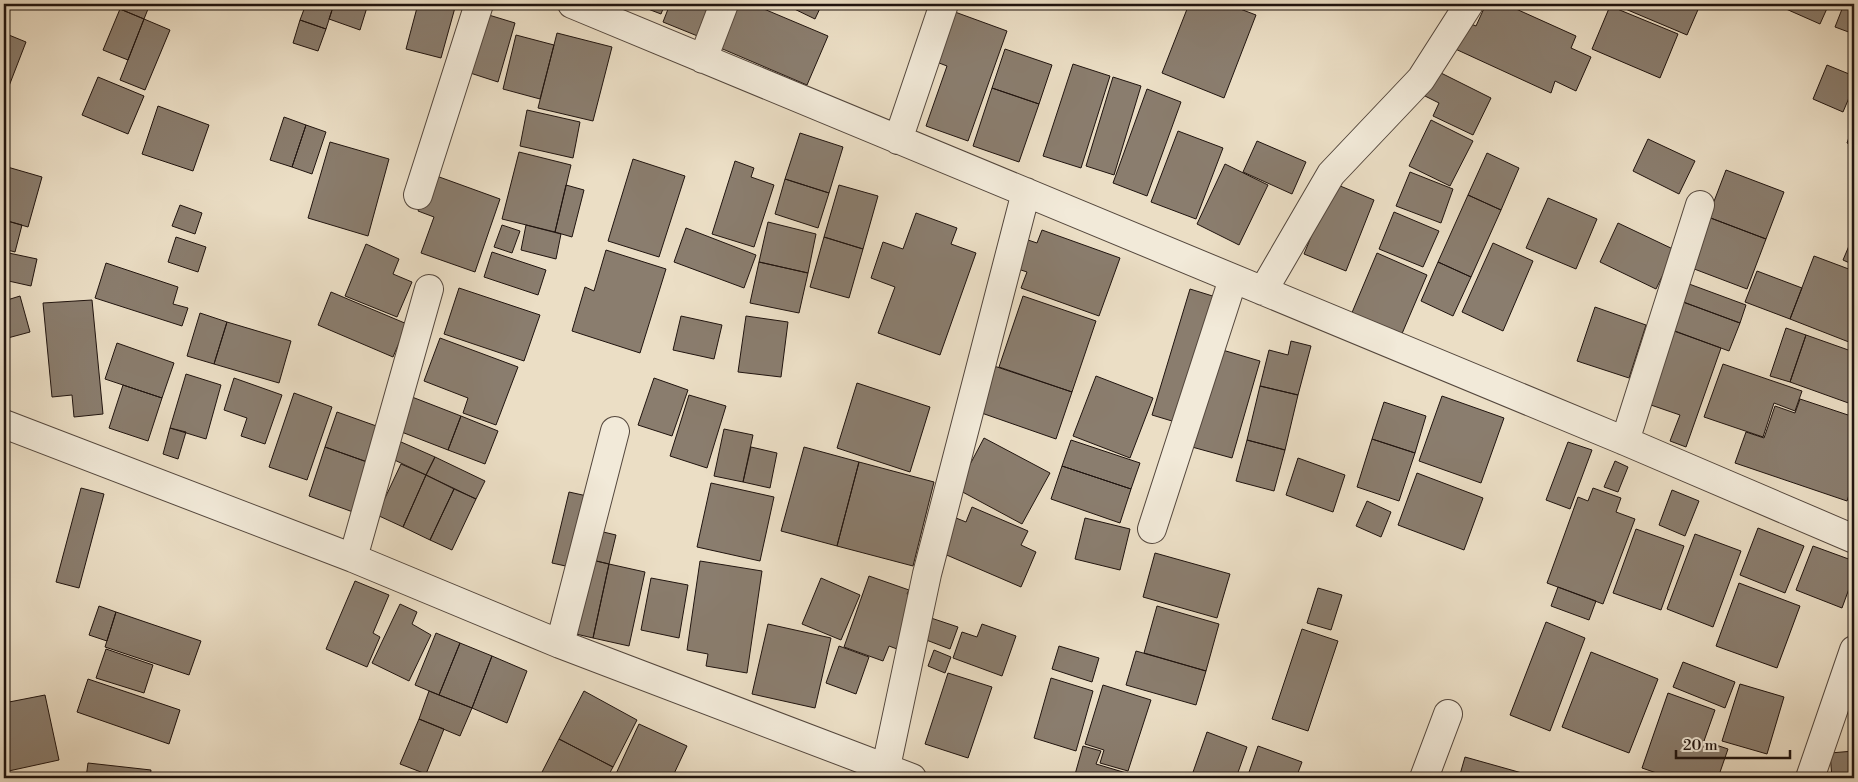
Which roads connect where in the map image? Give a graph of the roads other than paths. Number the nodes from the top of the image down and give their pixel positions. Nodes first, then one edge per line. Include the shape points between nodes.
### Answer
1 (479, 4) edge
2 (572, 4) edge
3 (724, 4) edge
4 (944, 4) edge
5 (1469, 4) edge
6 (703, 59) junction
7 (898, 140) junction
8 (1026, 192) junction
9 (418, 195) dead end
10 (1700, 205) dead end
11 (1233, 279) junction
12 (428, 289) dead end
13 (1263, 291) junction
14 (4, 424) edge
15 (616, 431) dead end
16 (1625, 441) junction
17 (1152, 529) dead end
18 (1854, 539) edge
19 (353, 558) junction
20 (560, 644) junction
21 (1854, 650) edge
22 (1448, 714) dead end
23 (886, 767) junction
24 (912, 778) edge
25 (1424, 778) edge
26 (1810, 778) edge

1 - 9 street
2 - 6 street
3 - 6 street
4 - 7 street
5 - 13 street via 1421,79 1331,174
6 - 7 street
7 - 8 street
8 - 11 street
8 - 23 street via 927,574
10 - 16 street
11 - 13 street
11 - 17 street
12 - 19 street
13 - 16 street
14 - 19 street
15 - 20 street
16 - 18 street
19 - 20 street
20 - 23 street
21 - 26 street
22 - 25 street
23 - 24 street

